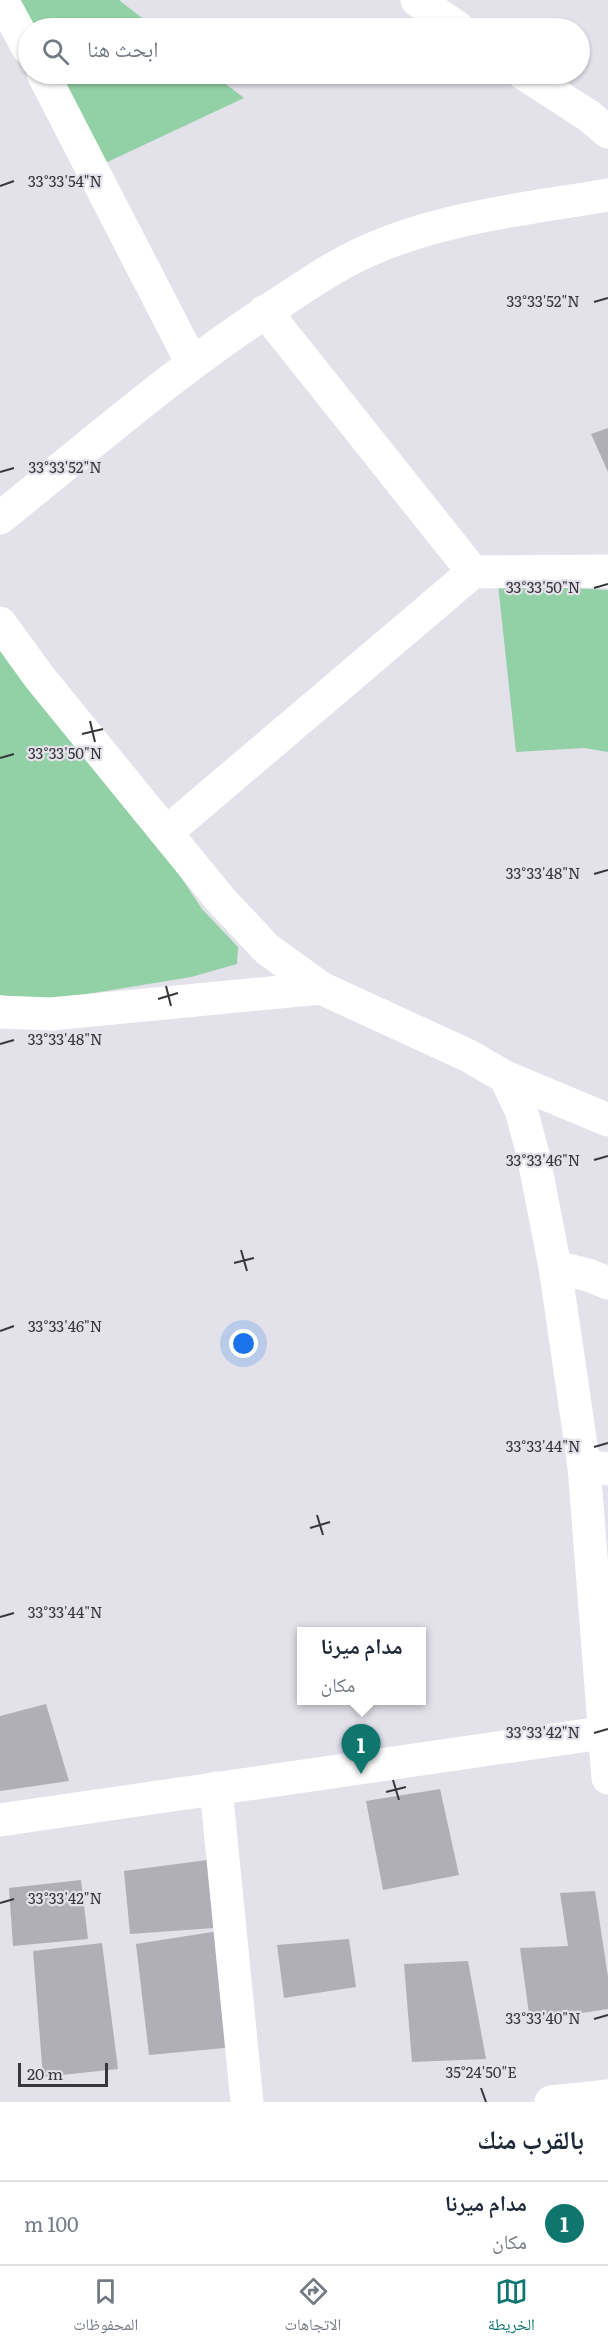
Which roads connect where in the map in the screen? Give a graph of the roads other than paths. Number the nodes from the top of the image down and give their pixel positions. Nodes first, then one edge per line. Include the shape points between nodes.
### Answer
1 (2, 0) edge
2 (417, 0) edge
3 (443, 18) edge
4 (18, 30) edge
5 (48, 84) edge
6 (539, 84) edge
7 (608, 132) edge
8 (608, 195) edge
9 (266, 311) junction
10 (192, 363) junction
11 (0, 518) edge
12 (608, 571) edge
13 (473, 572) junction
14 (0, 623) edge
15 (167, 832) junction
16 (321, 988) junction
17 (0, 1012) edge
18 (505, 1077) junction
19 (608, 1120) edge
20 (555, 1267) junction
21 (608, 1283) edge
22 (596, 1467) edge
23 (606, 1732) edge
24 (608, 1778) edge
25 (216, 1788) junction
26 (0, 1820) edge
27 (608, 2096) edge
28 (247, 2102) edge
29 (551, 2102) edge

1 - 4 street
2 - 3 street
5 - 10 street
6 - 7 street
8 - 9 street via 430,229 396,240 335,267
9 - 10 street
9 - 13 street
10 - 11 street
12 - 13 street
13 - 15 street
14 - 15 street via 40,678
15 - 16 street via 220,899 267,949
16 - 17 street via 51,1014
16 - 18 street via 469,1056
18 - 19 street
18 - 20 street via 521,1110 533,1154
20 - 21 street
20 - 22 street
22 - 23 street
23 - 24 street
23 - 25 street
25 - 26 street
25 - 28 street
27 - 29 street

